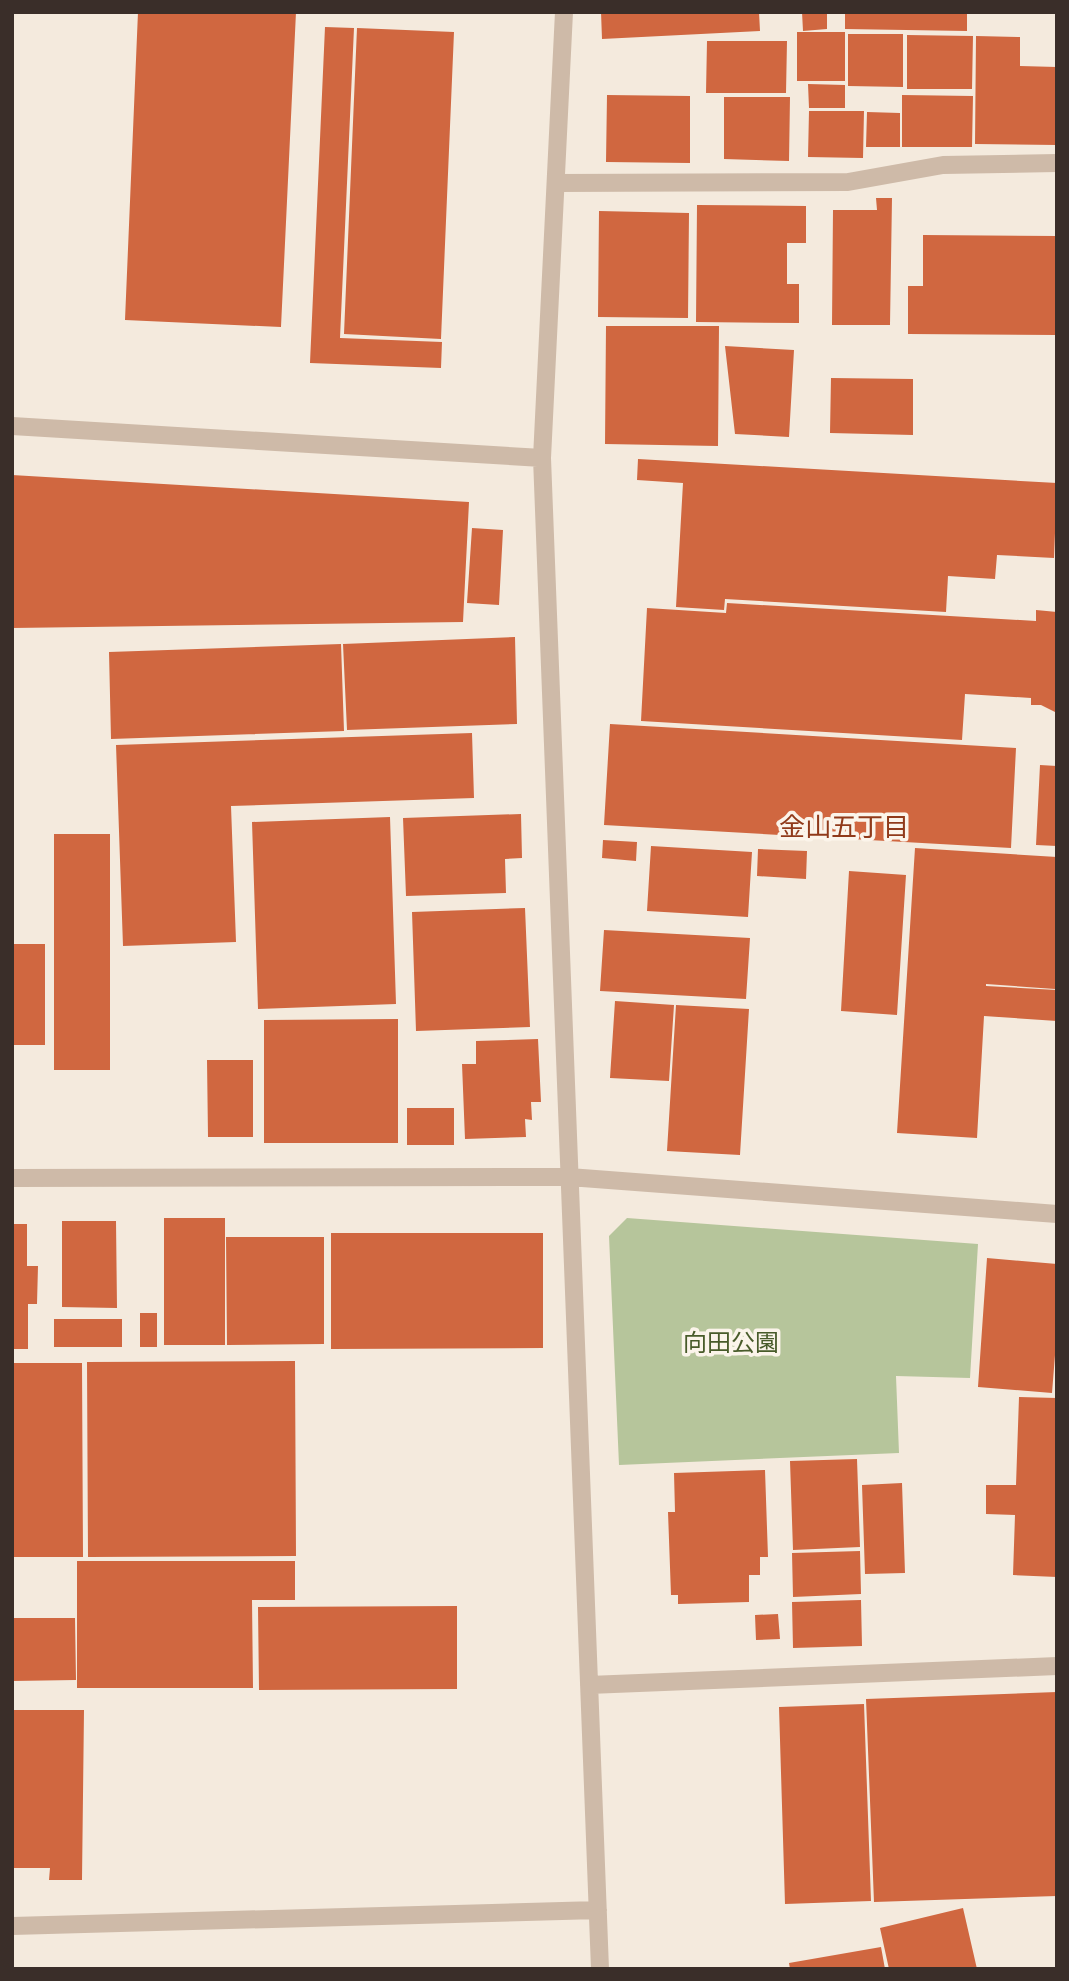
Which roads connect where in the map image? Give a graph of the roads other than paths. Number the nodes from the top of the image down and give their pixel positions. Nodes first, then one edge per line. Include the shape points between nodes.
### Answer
1 (564, 12) edge
2 (1057, 163) edge
3 (556, 183) junction
4 (12, 426) edge
5 (542, 458) junction
6 (569, 1177) junction
7 (12, 1178) edge
8 (1057, 1214) edge
9 (1057, 1666) edge
10 (589, 1685) junction
11 (598, 1910) junction
12 (12, 1926) edge
13 (600, 1969) edge

1 - 3 street
2 - 3 street via 943,165 848,182
3 - 5 street
4 - 5 street
5 - 6 street
6 - 7 street
6 - 8 street
6 - 10 street
9 - 10 street
10 - 11 street
11 - 12 street
11 - 13 street

